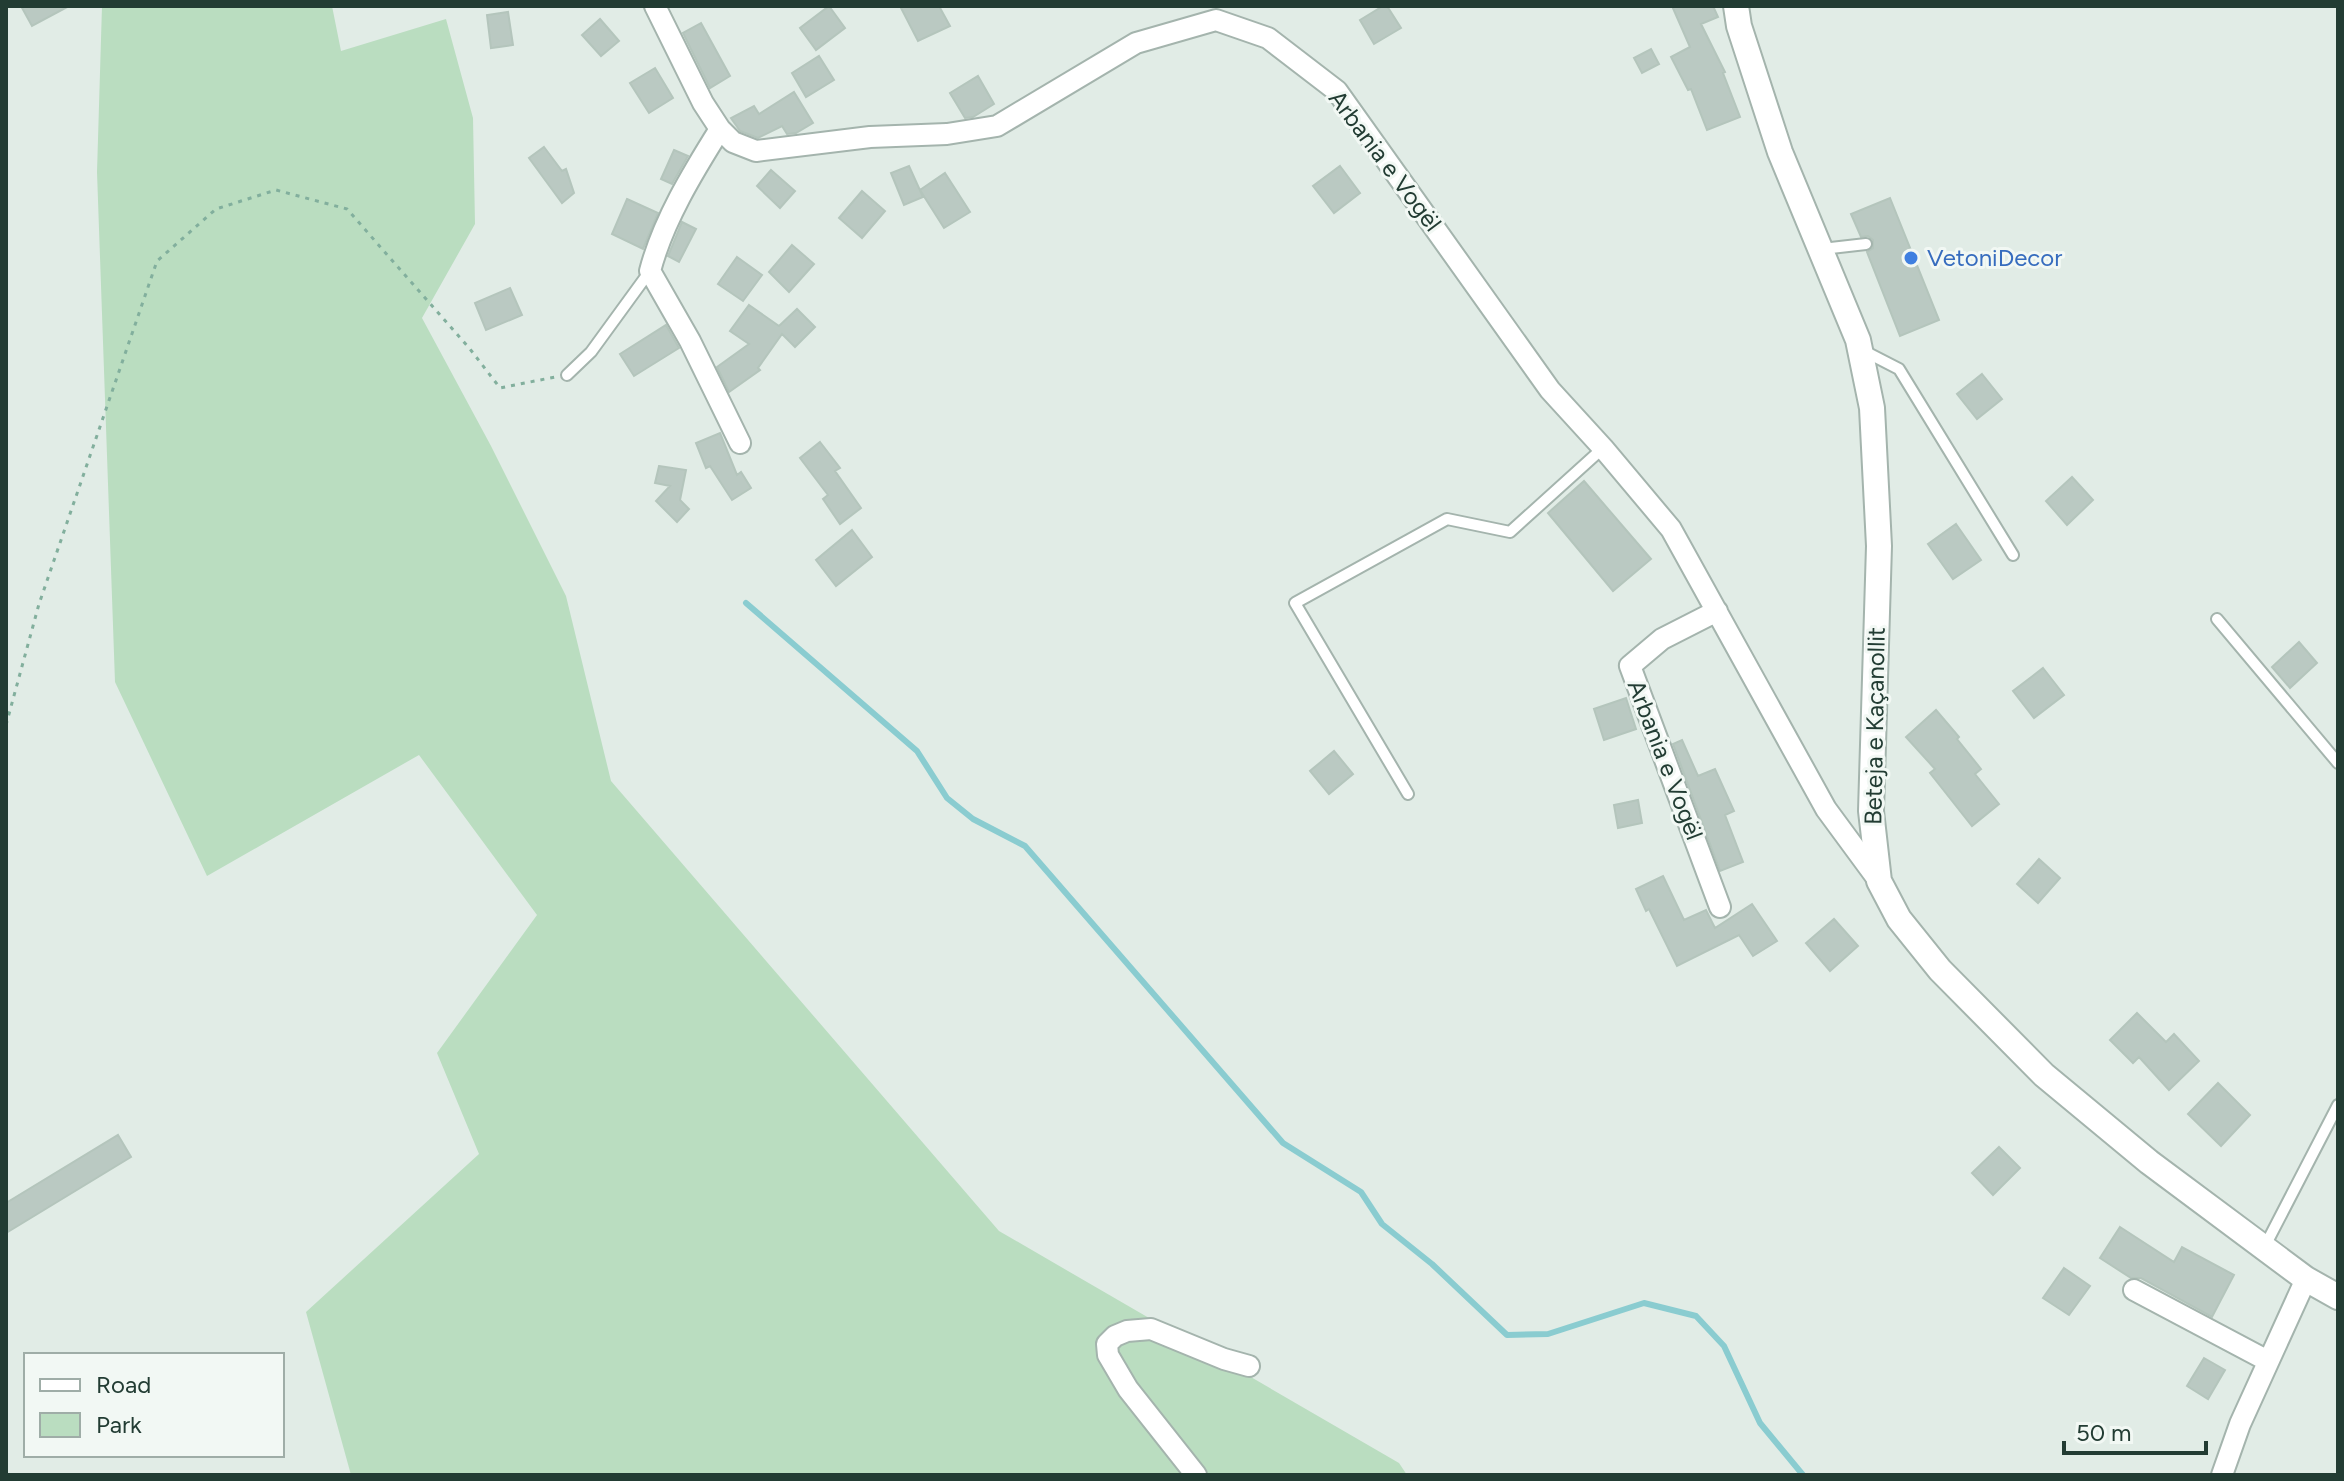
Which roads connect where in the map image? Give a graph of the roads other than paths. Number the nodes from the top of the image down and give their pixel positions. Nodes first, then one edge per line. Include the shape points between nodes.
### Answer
1 (655, 6) edge
2 (1736, 6) edge
3 (1213, 13) edge
4 (720, 129) junction
5 (1866, 244) dead end
6 (1820, 249) junction
7 (650, 271) junction
8 (1860, 349) junction
9 (567, 375) road end
10 (740, 443) dead end
11 (1603, 448) junction
12 (2013, 555) dead end
13 (1717, 611) junction
14 (2217, 619) dead end
15 (2338, 763) edge
16 (1408, 794) dead end
17 (1879, 881) junction
18 (1720, 907) dead end
19 (2338, 1105) edge
20 (2264, 1248) junction
21 (2306, 1279) junction
22 (2134, 1290) dead end
23 (2338, 1297) edge
24 (2268, 1361) junction
25 (1249, 1366) dead end
26 (1196, 1475) edge
27 (2222, 1475) edge

1 - 4 street, Arbania e Vogël
2 - 6 street, Beteja e Kaçanollit via 1780,152
3 - 4 street, Arbania e Vogël via 1136,43 997,126 756,151 733,142
3 - 11 street, Arbania e Vogël via 1268,38 1337,91 1550,390
4 - 7 street via 656,249
5 - 6 lane
6 - 8 street, Beteja e Kaçanollit
7 - 9 lane via 591,352
7 - 10 street
8 - 12 lane via 1899,369
8 - 17 street, Beteja e Kaçanollit via 1872,408 1879,546 1871,811
11 - 13 street, Arbania e Vogël via 1671,529
11 - 16 lane via 1510,532 1447,519 1295,603
13 - 17 street, Arbania e Vogël via 1826,809
13 - 18 street, Arbania e Vogël via 1662,639 1630,666
14 - 15 lane
17 - 20 street, Beteja e Kaçanollit via 1899,919 1940,970 2044,1075
19 - 20 lane
20 - 21 street, Beteja e Kaçanollit
21 - 23 street, Beteja e Kaçanollit
21 - 24 street
22 - 24 street
24 - 27 street
25 - 26 street via 1151,1329 1127,1331 1107,1344 1128,1389

